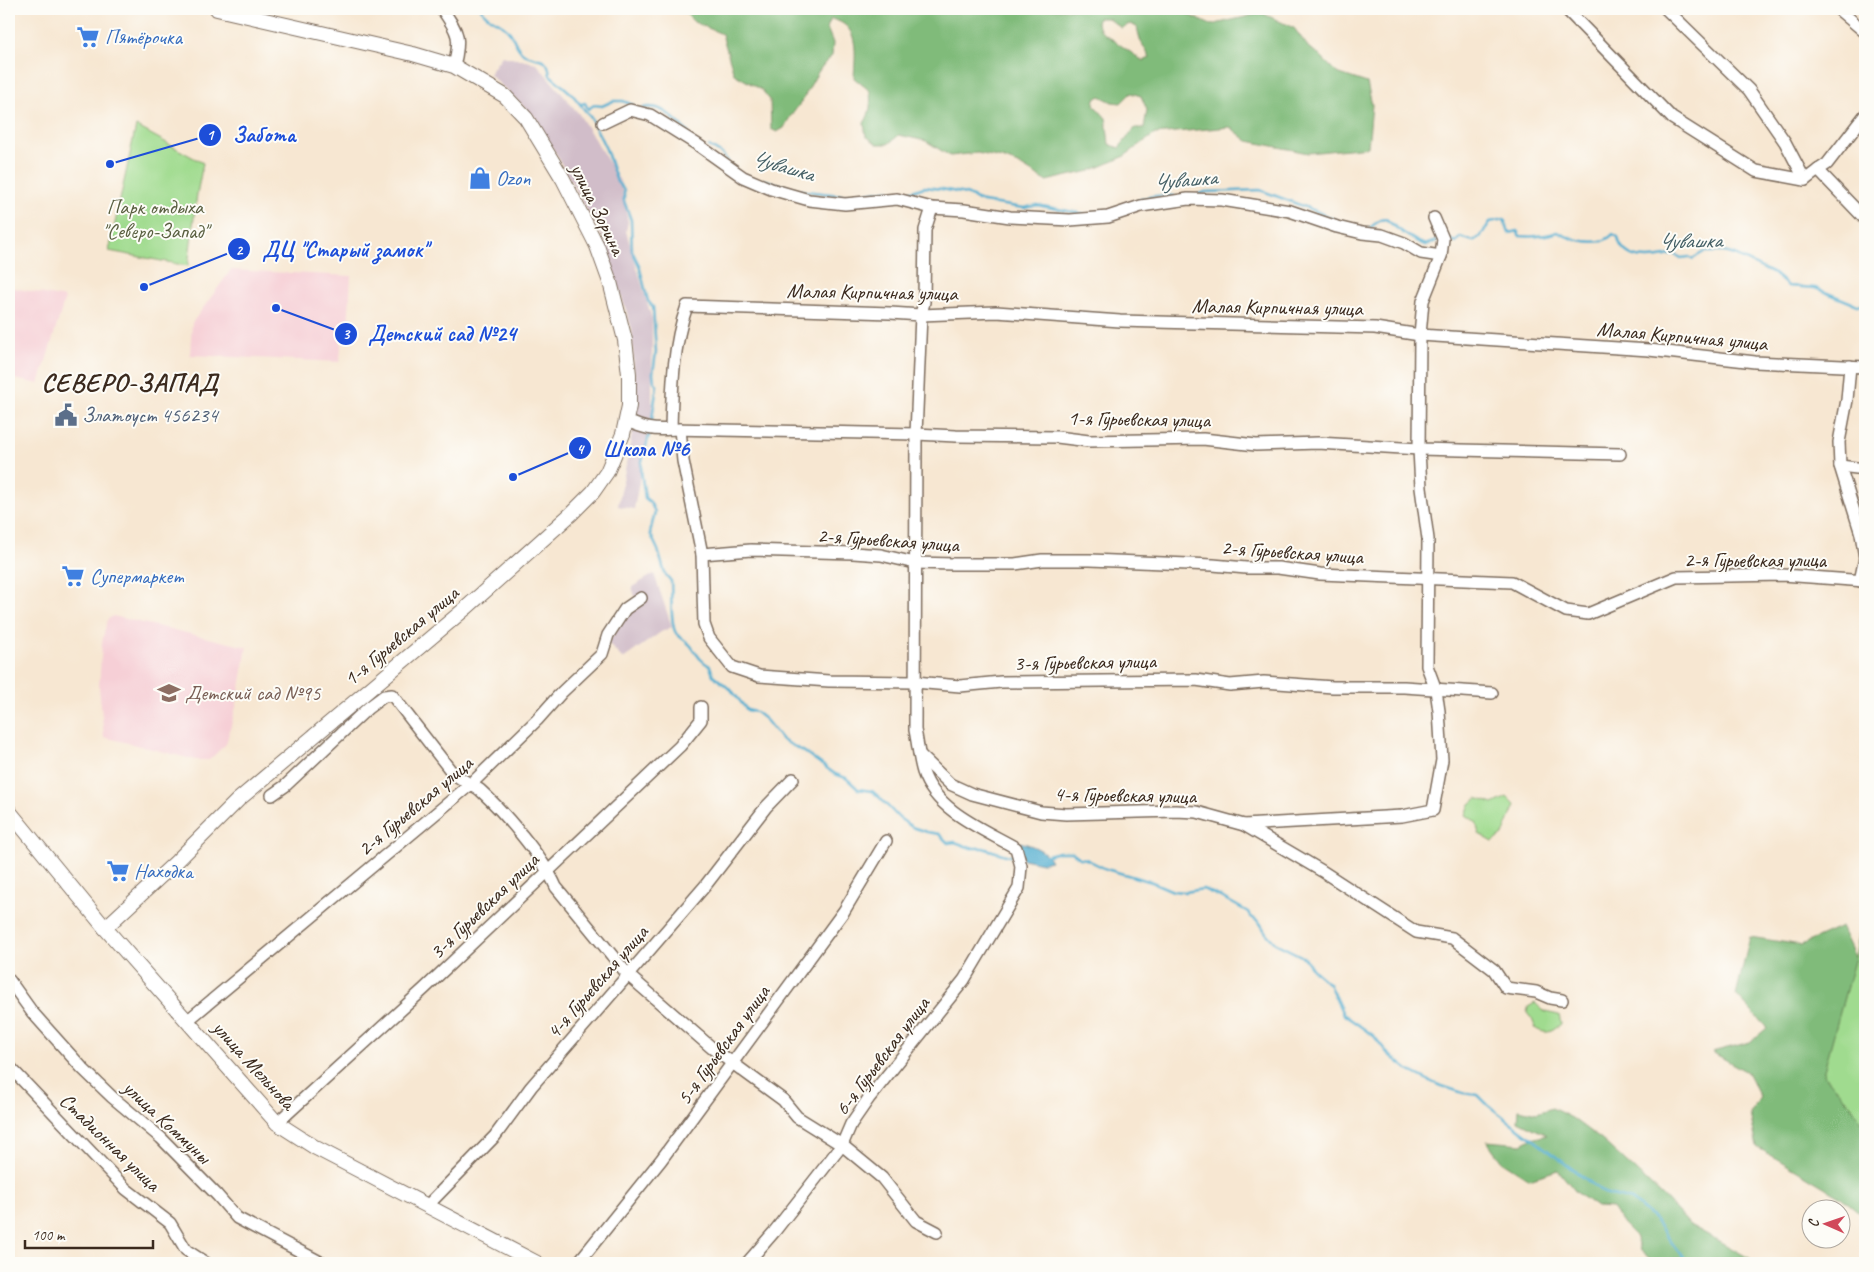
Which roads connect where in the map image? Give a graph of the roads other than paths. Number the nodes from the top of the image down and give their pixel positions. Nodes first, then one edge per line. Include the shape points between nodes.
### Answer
1 (217, 9) edge
2 (442, 9) edge
3 (1566, 9) edge
4 (1666, 9) edge
5 (1838, 9) edge
6 (1865, 32) edge
7 (454, 66) junction
8 (1865, 115) edge
9 (603, 123) dead end
10 (1818, 170) junction
11 (1805, 180) junction
12 (932, 208) junction
13 (1434, 218) dead end
14 (1865, 219) edge
15 (1441, 256) junction
16 (921, 316) junction
17 (1420, 335) junction
18 (1850, 366) junction
19 (1865, 367) edge
20 (627, 421) junction
21 (676, 429) junction
22 (916, 434) junction
23 (1419, 449) junction
24 (1620, 454) dead end
25 (1840, 466) junction
26 (1865, 469) edge
27 (607, 472) joint
28 (702, 554) junction
29 (1865, 558) edge
30 (915, 563) junction
31 (1427, 579) junction
32 (1863, 581) edge
33 (641, 598) dead end
34 (915, 682) junction
35 (1436, 690) junction
36 (1492, 693) dead end
37 (701, 707) dead end
38 (920, 755) junction
39 (793, 779) dead end
40 (471, 784) junction
41 (272, 795) dead end
42 (9, 811) edge
43 (1244, 825) junction
44 (886, 841) dead end
45 (548, 870) junction
46 (105, 928) junction
47 (628, 975) junction
48 (9, 980) edge
49 (1562, 1000) dead end
50 (187, 1021) junction
51 (733, 1063) junction
52 (9, 1066) edge
53 (277, 1123) junction
54 (842, 1145) junction
55 (427, 1206) junction
56 (937, 1232) dead end
57 (206, 1263) edge
58 (322, 1263) edge
59 (537, 1263) edge
60 (578, 1263) edge
61 (748, 1263) edge

1 - 7 main road, улица Зорина
2 - 7 street via 454,26 459,46
3 - 11 street via 1672,118 1756,171
4 - 11 street via 1749,90 1785,142
5 - 6 street
7 - 20 main road, улица Зорина via 505,96 526,118 563,179 597,246 625,340 629,374
8 - 10 street via 1827,164
9 - 12 street via 630,110 650,115 742,178 809,200 845,204 897,199
10 - 11 street
10 - 14 street
12 - 15 street via 1010,218 1070,220 1108,217 1151,204 1222,200 1290,210 1338,227 1382,235 1421,252
12 - 16 street via 925,230
13 - 15 street via 1443,239
15 - 17 street via 1423,301
16 - 17 street, Малая Кирпичная улица via 996,312 1120,321 1375,328
16 - 21 street, Малая Кирпичная улица via 890,312 687,306 673,372
16 - 22 street
17 - 18 street, Малая Кирпичная улица via 1649,350 1755,362
17 - 23 street
18 - 19 street, Малая Кирпичная улица
18 - 25 street via 1839,442
20 - 21 street, 1-я Гурьевская улица via 651,430
20 - 27 main road, улица Зорина
21 - 22 street, 1-я Гурьевская улица
21 - 28 street
22 - 23 street, 1-я Гурьевская улица via 1089,440 1203,439 1256,445 1318,443
22 - 30 street
23 - 24 street, 1-я Гурьевская улица
23 - 31 street via 1428,539
25 - 26 street
25 - 29 street
27 - 46 main road, 1-я Гурьевская улица via 593,492 570,514 466,608 238,800
28 - 30 street, 2-я Гурьевская улица via 751,550 853,553
28 - 34 street, 3-я Гурьевская улица via 704,624 709,638 732,667 759,676
29 - 32 street
30 - 31 street, 2-я Гурьевская улица via 1015,564 1042,560 1090,560 1278,568 1320,574
30 - 34 street
31 - 32 street, 2-я Гурьевская улица via 1512,582 1566,611 1588,614 1676,577 1783,575
31 - 35 street via 1427,666
33 - 40 street, 2-я Гурьевская улица via 625,609 608,635 602,654
34 - 35 street, 3-я Гурьевская улица via 960,686 1001,682 1196,680 1230,685 1264,682
34 - 38 street via 915,730
35 - 36 street, 3-я Гурьевская улица
35 - 43 street, 4-я Гурьевская улица via 1442,760 1433,810 1402,816
37 - 45 street, 3-я Гурьевская улица via 700,720 680,746
38 - 43 street, 4-я Гурьевская улица via 950,784 972,794 1041,812 1197,812
38 - 54 street, 6-я Гурьевская улица via 923,772 938,798 1018,853 1020,888 964,980 868,1098
39 - 47 street, 4-я Гурьевская улица
40 - 41 street via 458,779 395,698 388,694 368,708
40 - 45 street via 507,818
40 - 50 street, 2-я Гурьевская улица
42 - 46 main road, улица Мельнова
43 - 49 street via 1416,932 1452,938 1494,970 1506,988
44 - 51 street, 5-я Гурьевская улица via 844,911
45 - 47 street via 556,887
45 - 53 street, 3-я Гурьевская улица
46 - 50 main road, улица Мельнова
47 - 51 street
47 - 55 street, 4-я Гурьевская улица via 531,1087 495,1136
48 - 58 street, улица Коммуны via 32,1012 83,1069 112,1098 161,1138 237,1218
50 - 53 main road, улица Мельнова
51 - 54 street via 783,1100 797,1117
51 - 60 street, 5-я Гурьевская улица via 661,1160
52 - 57 street, Стадионная улица via 126,1189 170,1223 186,1250
53 - 55 main road, улица Мельнова via 316,1148
54 - 56 street via 882,1178 916,1221
54 - 61 street, 6-я Гурьевская улица
55 - 59 main road, улица Мельнова

